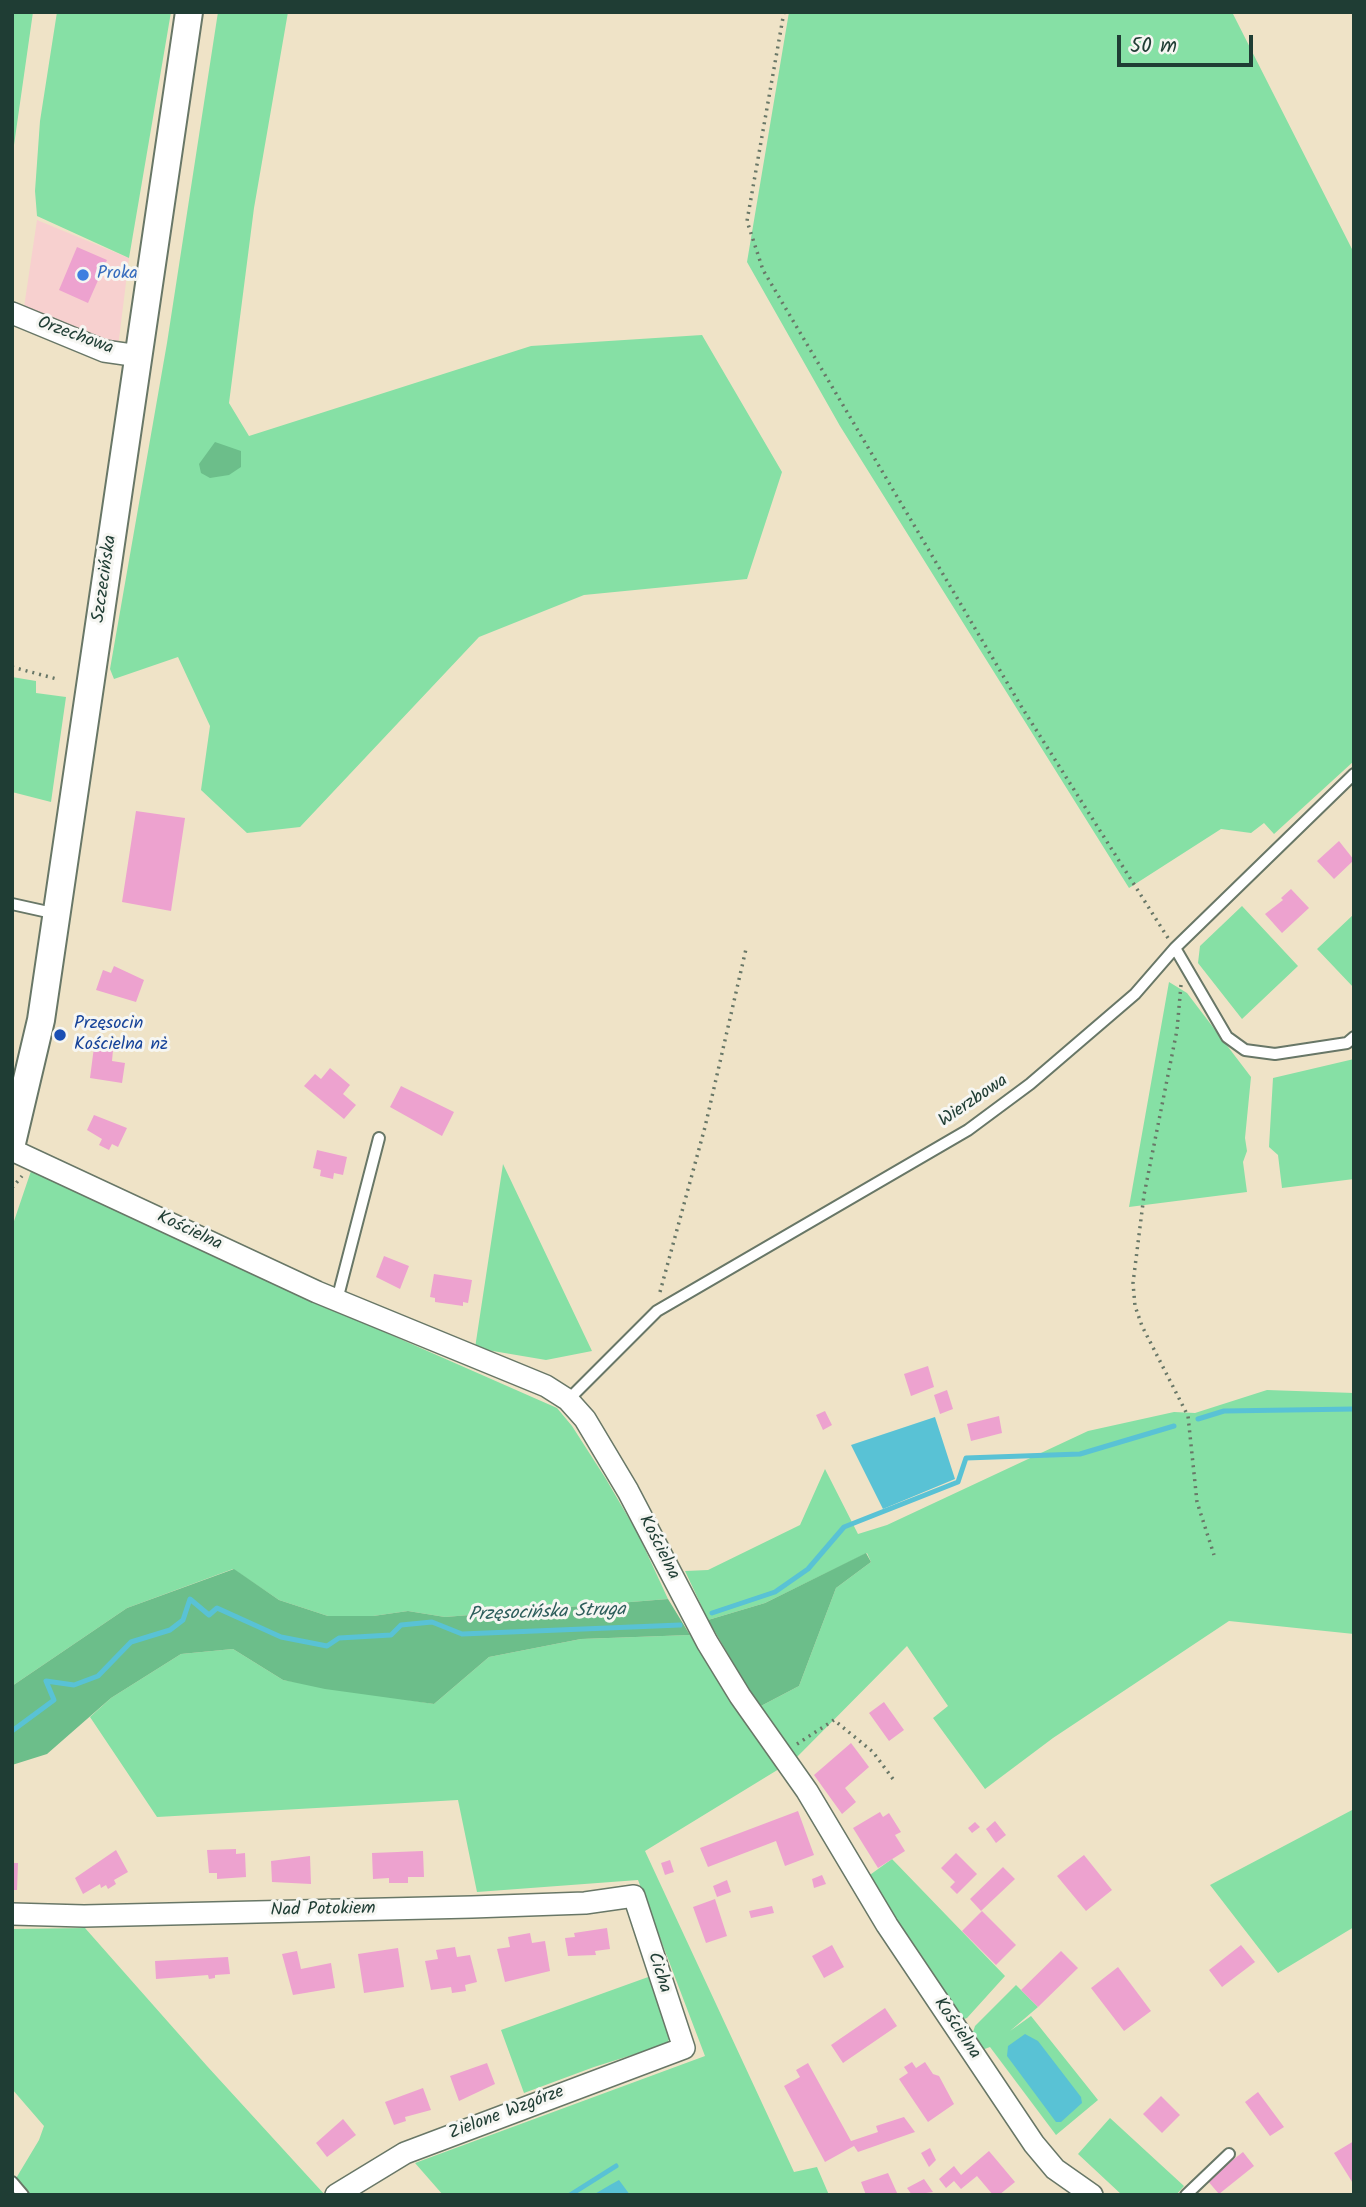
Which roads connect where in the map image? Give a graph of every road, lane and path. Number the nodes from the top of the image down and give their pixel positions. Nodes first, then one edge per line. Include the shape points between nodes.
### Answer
1 (189, 12) edge
2 (783, 12) edge
3 (12, 313) edge
4 (139, 356) junction
5 (12, 667) edge
6 (57, 679) dead end
7 (1354, 774) edge
8 (12, 904) edge
9 (57, 914) junction
10 (1175, 948) junction
11 (746, 949) dead end
12 (1184, 964) junction
13 (1354, 1037) edge
14 (379, 1138) dead end
15 (12, 1143) edge
16 (12, 1150) edge
17 (29, 1174) dead end
18 (12, 1188) edge
19 (337, 1300) junction
20 (657, 1311) junction
21 (568, 1401) junction
22 (1214, 1555) dead end
23 (781, 1754) junction
24 (892, 1779) dead end
25 (634, 1896) joint
26 (12, 1914) edge
27 (684, 2048) joint
28 (1229, 2154) dead end
29 (1055, 2169) junction
30 (12, 2182) edge
31 (23, 2195) edge
32 (336, 2195) edge
33 (1073, 2195) edge
34 (1092, 2195) edge
35 (1186, 2195) edge

1 - 4 street, Szczecińska
2 - 10 path via 747,221 763,270 1028,717
3 - 4 street, Orzechowa via 104,351
4 - 9 street, Szczecińska
5 - 6 path
7 - 10 lane, Wierzbowa
8 - 9 lane
9 - 15 street, Szczecińska via 39,1033
10 - 12 lane
10 - 20 lane, Wierzbowa via 1135,994 1083,1041 968,1130
11 - 20 path
12 - 13 lane via 1227,1037 1245,1050 1275,1054 1347,1043
12 - 22 path via 1177,1030 1144,1195 1133,1283 1142,1326 1188,1416 1197,1502
14 - 19 lane
16 - 19 street, Kościelna
17 - 18 path
19 - 21 street, Kościelna via 546,1386
20 - 21 lane, Wierzbowa
21 - 23 street, Kościelna via 585,1419 628,1491 707,1642
23 - 24 path via 834,1720 873,1752
23 - 29 street, Kościelna via 894,1935
25 - 26 street, Nad Potokiem via 585,1903 472,1907
25 - 27 street, Cicha
27 - 32 street, Zielone Wzgórze via 405,2153
28 - 35 lane
29 - 33 street
29 - 34 street, Kościelna
30 - 31 lane

